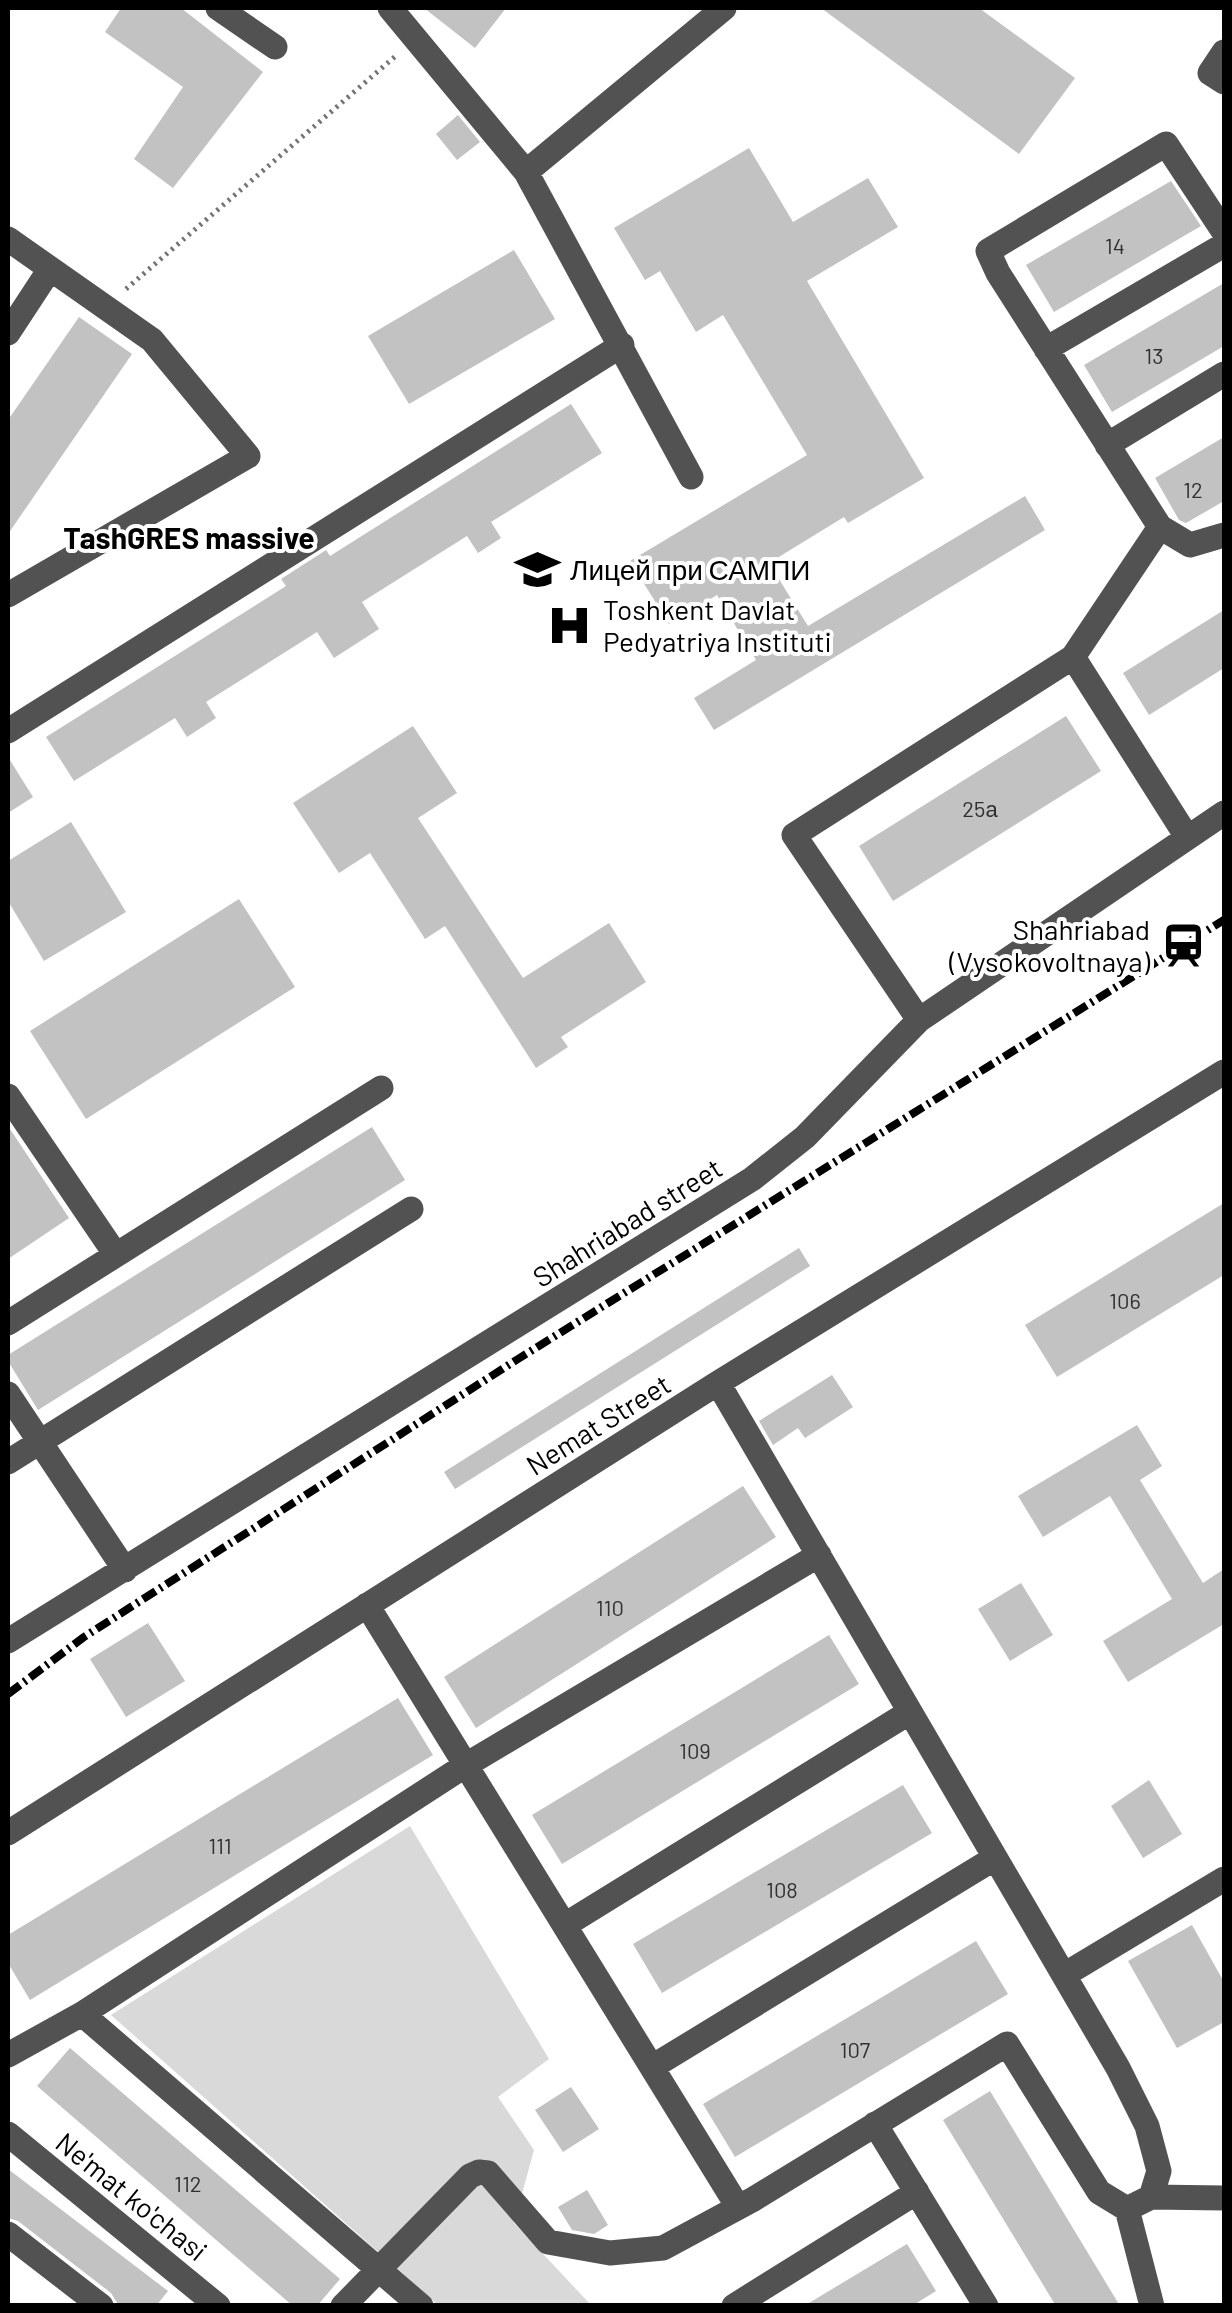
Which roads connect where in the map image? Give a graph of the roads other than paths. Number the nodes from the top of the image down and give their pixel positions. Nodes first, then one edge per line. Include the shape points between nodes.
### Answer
1 (218, 8) edge
2 (390, 8) edge
3 (724, 8) edge
4 (275, 46) dead end
5 (1224, 52) edge
6 (1224, 82) edge
7 (526, 172) junction
8 (1224, 232) edge
9 (8, 239) edge
10 (1224, 245) edge
11 (50, 269) junction
12 (8, 333) edge
13 (622, 345) junction
14 (1046, 349) junction
15 (1224, 374) edge
16 (1107, 445) junction
17 (691, 477) dead end
18 (1160, 528) junction
19 (1224, 535) edge
20 (8, 595) edge
21 (1073, 657) junction
22 (8, 731) edge
23 (1224, 813) edge
24 (1187, 837) junction
25 (919, 1020) junction
26 (1224, 1072) edge
27 (382, 1088) dead end
28 (8, 1096) edge
29 (411, 1210) dead end
30 (116, 1256) junction
31 (10, 1317) edge
32 (718, 1383) junction
33 (8, 1394) edge
34 (8, 1462) edge
35 (819, 1555) junction
36 (124, 1570) junction
37 (368, 1604) junction
38 (15, 1636) edge
39 (910, 1712) junction
40 (466, 1764) junction
41 (8, 1833) edge
42 (995, 1858) junction
43 (1224, 1879) edge
44 (564, 1926) junction
45 (1064, 1975) junction
46 (82, 2014) junction
47 (8, 2055) edge
48 (652, 2067) junction
49 (875, 2124) junction
50 (8, 2134) edge
51 (916, 2192) junction
52 (1151, 2197) junction
53 (1224, 2198) edge
54 (752, 2200) junction
55 (1127, 2208) junction
56 (8, 2234) edge
57 (378, 2268) junction
58 (102, 2306) edge
59 (218, 2306) edge
60 (343, 2306) edge
61 (421, 2306) edge
62 (734, 2306) edge
63 (986, 2306) edge
64 (1152, 2306) edge

1 - 4 street
2 - 7 street
3 - 7 street
5 - 6 street via 1210,73
7 - 13 street
8 - 14 street via 1166,144 988,251
9 - 11 street
10 - 14 street
11 - 12 street
11 - 20 street via 152,340 248,456
13 - 17 street
13 - 22 street
14 - 16 street
15 - 16 street
16 - 18 street
18 - 19 street via 1190,545
18 - 21 street
21 - 24 street
21 - 25 street via 794,835
23 - 24 street, Shahriabad street
24 - 25 street, Shahriabad street
25 - 36 street, Shahriabad street via 804,1138 752,1179
26 - 32 street, Nemat Street
27 - 30 street
28 - 30 street
29 - 34 street
30 - 31 street
32 - 35 street
32 - 37 street, Nemat Street
33 - 36 street
35 - 39 street
35 - 40 street
36 - 38 street, Shahriabad street
37 - 40 street
37 - 41 street, Nemat Street
39 - 42 street
39 - 44 street
40 - 44 street
40 - 46 street
42 - 45 street
42 - 48 street
43 - 45 street
44 - 48 street
45 - 52 street via 1147,2126 1159,2171
46 - 47 street
46 - 57 street
48 - 54 street via 738,2207
49 - 51 street
49 - 54 street
49 - 55 street via 1006,2044 1098,2192
50 - 59 street, Ne'mat ko'chasi
51 - 62 street
51 - 63 street
52 - 53 street
52 - 55 street
54 - 57 street via 663,2248 610,2253 548,2242 488,2174 479,2172
55 - 64 street
56 - 58 street
57 - 60 street
57 - 61 street

